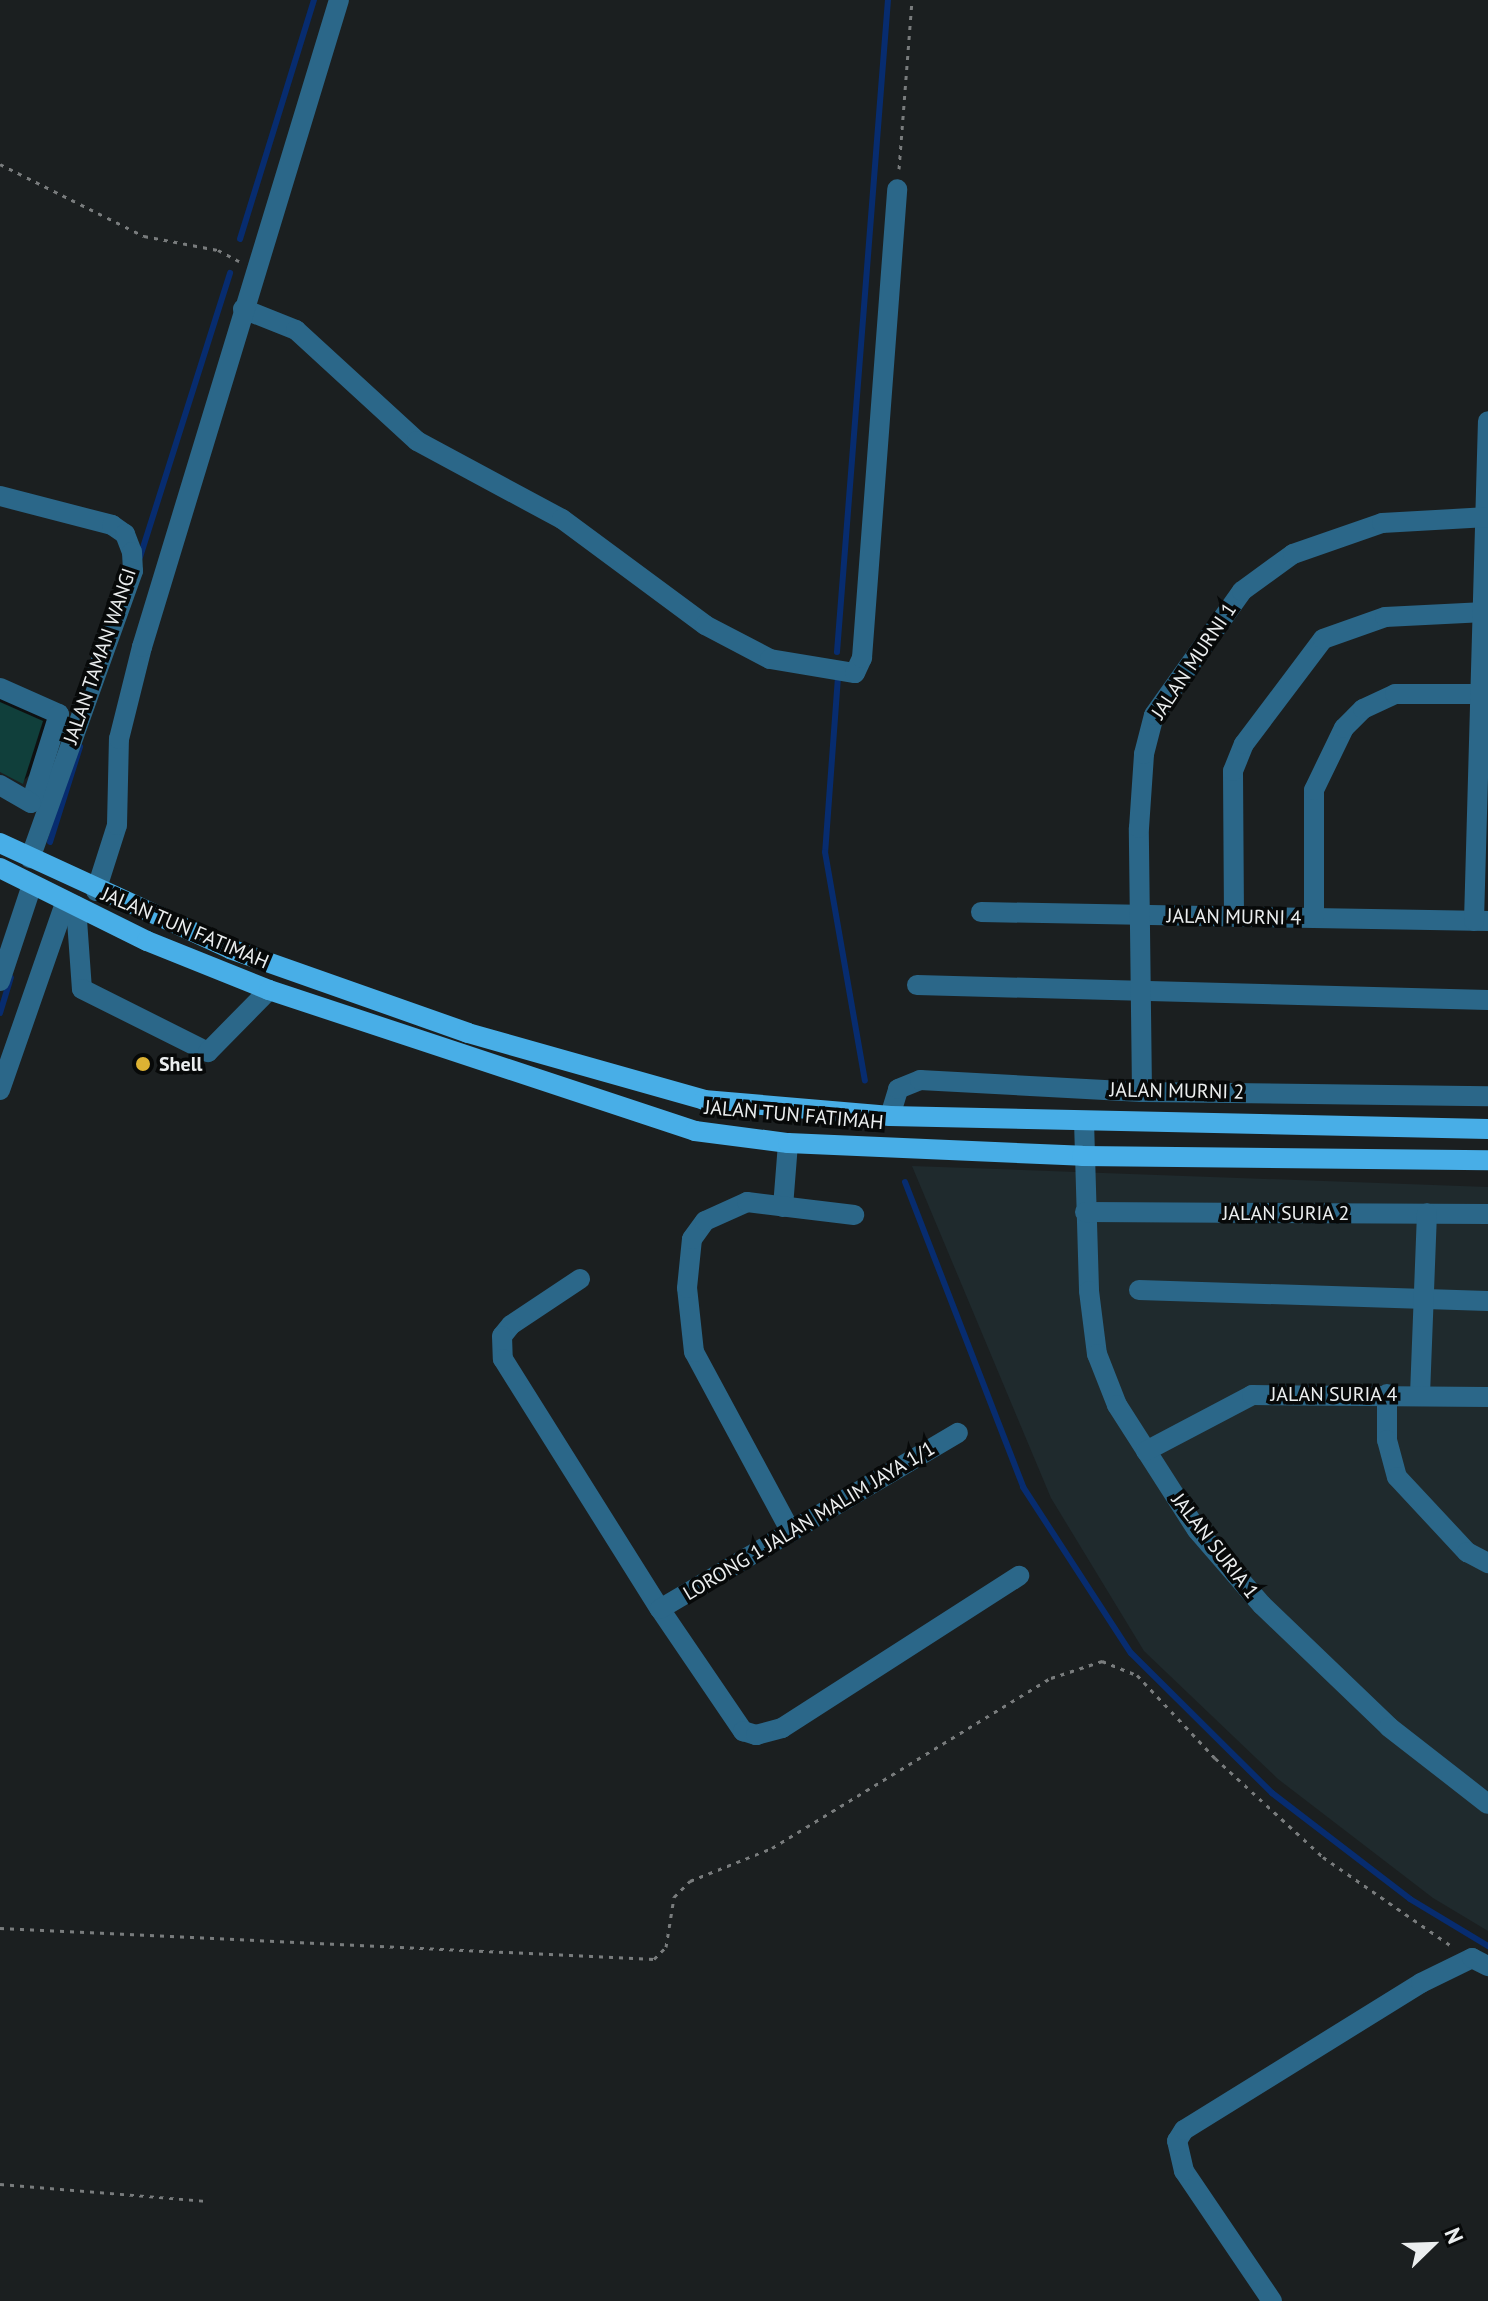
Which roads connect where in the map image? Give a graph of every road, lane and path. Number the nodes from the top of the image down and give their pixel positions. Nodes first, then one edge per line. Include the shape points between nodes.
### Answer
1 (339, 0) edge
2 (912, 0) edge
3 (0, 164) edge
4 (897, 189) joint
5 (255, 270) junction
6 (243, 309) junction
7 (1488, 421) edge
8 (0, 496) edge
9 (1486, 517) edge
10 (1485, 612) junction
11 (0, 688) edge
12 (1484, 694) junction
13 (0, 785) edge
14 (0, 843) edge
15 (30, 858) junction
16 (0, 868) edge
17 (32, 885) junction
18 (96, 891) junction
19 (71, 904) junction
20 (981, 912) dead end
21 (1143, 915) junction
22 (1234, 917) junction
23 (1314, 918) junction
24 (1481, 921) edge
25 (0, 981) edge
26 (917, 985) dead end
27 (1143, 989) junction
28 (269, 990) junction
29 (1488, 1000) edge
30 (0, 1090) edge
31 (1142, 1092) junction
32 (1488, 1096) edge
33 (890, 1116) junction
34 (1084, 1121) junction
35 (1488, 1129) edge
36 (788, 1143) junction
37 (1082, 1156) junction
38 (1488, 1160) edge
39 (783, 1207) junction
40 (1085, 1212) junction
41 (1427, 1213) junction
42 (1488, 1214) edge
43 (854, 1215) dead end
44 (580, 1279) dead end
45 (1139, 1290) dead end
46 (1425, 1299) junction
47 (1488, 1301) edge
48 (1387, 1394) junction
49 (1420, 1395) junction
50 (1488, 1397) edge
51 (958, 1433) dead end
52 (1146, 1451) junction
53 (791, 1532) junction
54 (1488, 1563) edge
55 (1019, 1576) dead end
56 (660, 1609) junction
57 (1488, 1804) edge
58 (0, 1928) edge
59 (1480, 1962) edge
60 (0, 2184) edge
61 (205, 2201) dead end
62 (1272, 2301) edge

1 - 5 street
2 - 4 path
3 - 5 path via 144,236 218,250
4 - 6 street via 862,658 855,673 770,659 705,625 575,526 417,441 296,330
5 - 6 street
6 - 18 street via 142,647 119,739 117,825
7 - 9 street
8 - 15 street, JALAN TAMAN WANGI via 112,525 125,534 132,552 133,571
9 - 10 street
9 - 21 street, JALAN MURNI 1 via 1351,530 1293,554 1242,591 1154,715 1147,733 1139,828
10 - 12 street
10 - 22 street via 1385,617 1350,625 1323,639 1244,744 1233,771
11 - 13 street via 59,714 31,803
12 - 23 street via 1395,694 1363,709 1344,728 1314,790
12 - 24 street
14 - 15 main road, JALAN TUN FATIMAH
15 - 18 main road, JALAN TUN FATIMAH
16 - 17 main road, JALAN TUN FATIMAH
17 - 19 main road, JALAN TUN FATIMAH
17 - 25 street
18 - 33 main road, JALAN TUN FATIMAH via 230,949 468,1033 675,1093 766,1109
19 - 28 main road, JALAN TUN FATIMAH
19 - 28 street via 82,989 208,1052
19 - 30 street
20 - 21 street, JALAN MURNI 4
21 - 22 street, JALAN MURNI 4
21 - 27 street, JALAN MURNI 1
22 - 23 street, JALAN MURNI 4
23 - 24 street, JALAN MURNI 4
26 - 27 street
27 - 29 street
27 - 31 street, JALAN MURNI 1
28 - 36 main road, JALAN TUN FATIMAH via 666,1123
31 - 32 street, JALAN MURNI 2
31 - 33 street, JALAN MURNI 2 via 920,1080 898,1089
33 - 34 main road, JALAN TUN FATIMAH
34 - 35 main road, JALAN TUN FATIMAH
34 - 37 street, JALAN SURIA 1
36 - 37 main road, JALAN TUN FATIMAH
36 - 39 street
37 - 38 main road, JALAN TUN FATIMAH
37 - 40 street, JALAN SURIA 1
39 - 43 street
39 - 53 street via 747,1202 705,1221 692,1239 687,1288 694,1352
40 - 41 street, JALAN SURIA 2
40 - 52 street, JALAN SURIA 1 via 1097,1354 1117,1405
41 - 42 street, JALAN SURIA 2
41 - 46 street
44 - 56 street via 511,1325 499,1347
45 - 46 street
46 - 47 street
46 - 49 street
48 - 49 street, JALAN SURIA 4
48 - 52 street, JALAN SURIA 4 via 1252,1395
48 - 54 street via 1387,1440 1397,1477 1457,1542
49 - 50 street, JALAN SURIA 4
51 - 53 street, LORONG 1 JALAN MALIM JAYA 1/1
52 - 57 street, JALAN SURIA 1 via 1197,1530 1262,1605 1389,1727
53 - 56 street, LORONG 1 JALAN MALIM JAYA 1/1
55 - 56 street via 782,1728 756,1735 734,1720
58 - 59 path via 654,1959 666,1947 674,1897 690,1881 772,1848 1051,1678 1102,1661 1137,1675 1215,1758 1323,1857
59 - 62 street via 1278,2068 1196,2120 1177,2141 1184,2171
60 - 61 path

